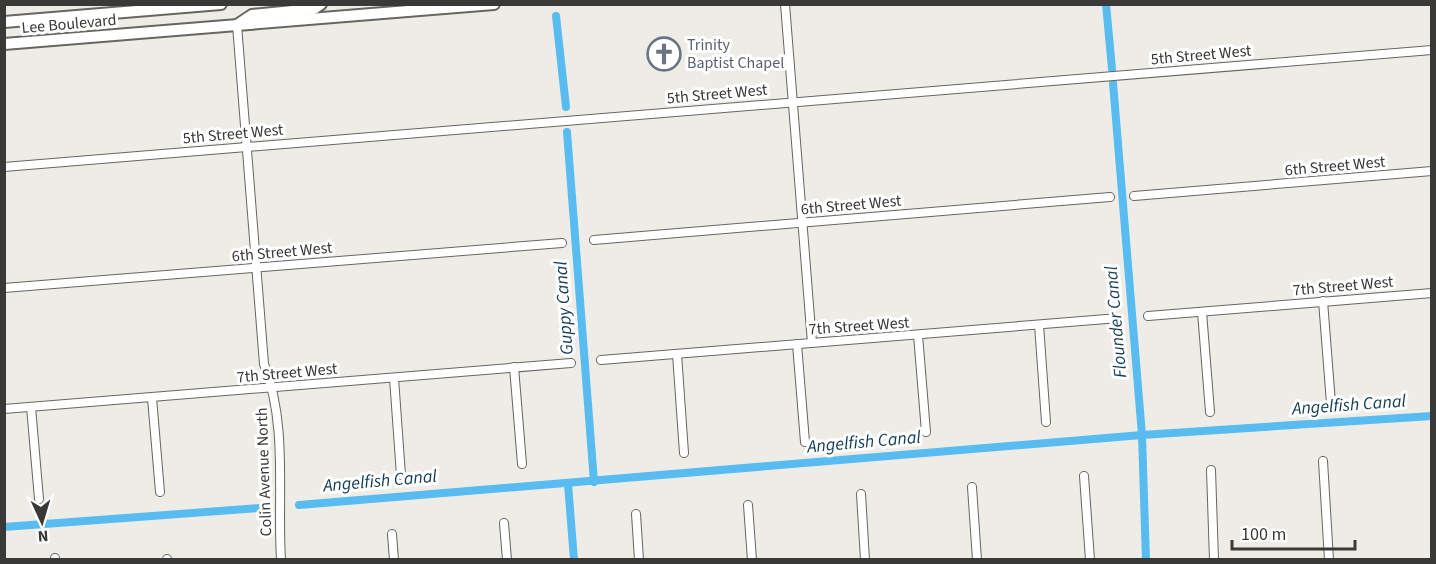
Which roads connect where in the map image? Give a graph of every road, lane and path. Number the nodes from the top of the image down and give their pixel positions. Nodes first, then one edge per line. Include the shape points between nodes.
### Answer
1 (221, 4) edge
2 (321, 4) edge
3 (494, 4) edge
4 (785, 4) edge
5 (418, 8) edge
6 (4, 22) edge
7 (237, 25) junction
8 (4, 44) edge
9 (1431, 50) edge
10 (793, 102) junction
11 (246, 147) junction
12 (4, 166) edge
13 (1431, 171) edge
14 (1134, 196) dead end
15 (1110, 197) dead end
16 (803, 222) junction
17 (594, 240) dead end
18 (562, 243) dead end
19 (256, 267) junction
20 (4, 288) edge
21 (1431, 293) edge
22 (1323, 301) junction
23 (1202, 312) junction
24 (1148, 316) dead end
25 (1119, 318) dead end
26 (1039, 325) junction
27 (918, 334) junction
28 (812, 343) junction
29 (797, 344) junction
30 (677, 354) junction
31 (601, 360) dead end
32 (572, 363) dead end
33 (514, 368) junction
34 (394, 378) junction
35 (273, 387) junction
36 (152, 398) junction
37 (1331, 403) dead end
38 (31, 407) junction
39 (4, 409) edge
40 (1210, 412) dead end
41 (1046, 422) dead end
42 (926, 432) dead end
43 (805, 442) dead end
44 (684, 453) dead end
45 (1323, 461) dead end
46 (522, 464) dead end
47 (1211, 470) dead end
48 (401, 475) dead end
49 (1084, 476) dead end
50 (972, 487) dead end
51 (160, 492) dead end
52 (861, 494) dead end
53 (39, 499) dead end
54 (748, 505) dead end
55 (636, 514) dead end
56 (504, 522) dead end
57 (392, 534) dead end
58 (281, 560) edge
59 (394, 560) edge
60 (507, 560) edge
61 (639, 560) edge
62 (752, 560) edge
63 (865, 560) edge
64 (977, 560) edge
65 (1090, 560) edge
66 (1214, 560) edge
67 (1329, 560) edge

1 - 6 main road, Lee Boulevard
2 - 7 main road via 314,9 252,15
3 - 5 main road, Lee Boulevard
4 - 10 street
5 - 7 main road, Lee Boulevard
7 - 8 main road, Lee Boulevard
7 - 11 street, Colin Avenue North
9 - 10 street, 5th Street West
10 - 11 street, 5th Street West
10 - 16 street
11 - 12 street, 5th Street West
11 - 19 street, Colin Avenue North
13 - 14 street, 6th Street West
15 - 16 street, 6th Street West
16 - 17 street, 6th Street West
16 - 28 street
18 - 19 street, 6th Street West
19 - 20 street, 6th Street West
19 - 35 street, Colin Avenue North via 264,364
21 - 22 street, 7th Street West
22 - 23 street, 7th Street West
22 - 37 street
23 - 24 street, 7th Street West
23 - 40 street
25 - 26 street, 7th Street West
26 - 27 street, 7th Street West
26 - 41 street
27 - 28 street, 7th Street West
27 - 42 street
28 - 29 street, 7th Street West
29 - 30 street, 7th Street West
29 - 43 street
30 - 31 street, 7th Street West
30 - 44 street
32 - 33 street, 7th Street West
33 - 34 street, 7th Street West
33 - 46 street
34 - 35 street, 7th Street West
34 - 48 street
35 - 36 street, 7th Street West
35 - 58 street, Colin Avenue North via 281,479
36 - 38 street, 7th Street West
36 - 51 street
38 - 39 street, 7th Street West
38 - 53 street
45 - 67 street
47 - 66 street
49 - 65 street
50 - 64 street
52 - 63 street
54 - 62 street
55 - 61 street
56 - 60 street
57 - 59 street

